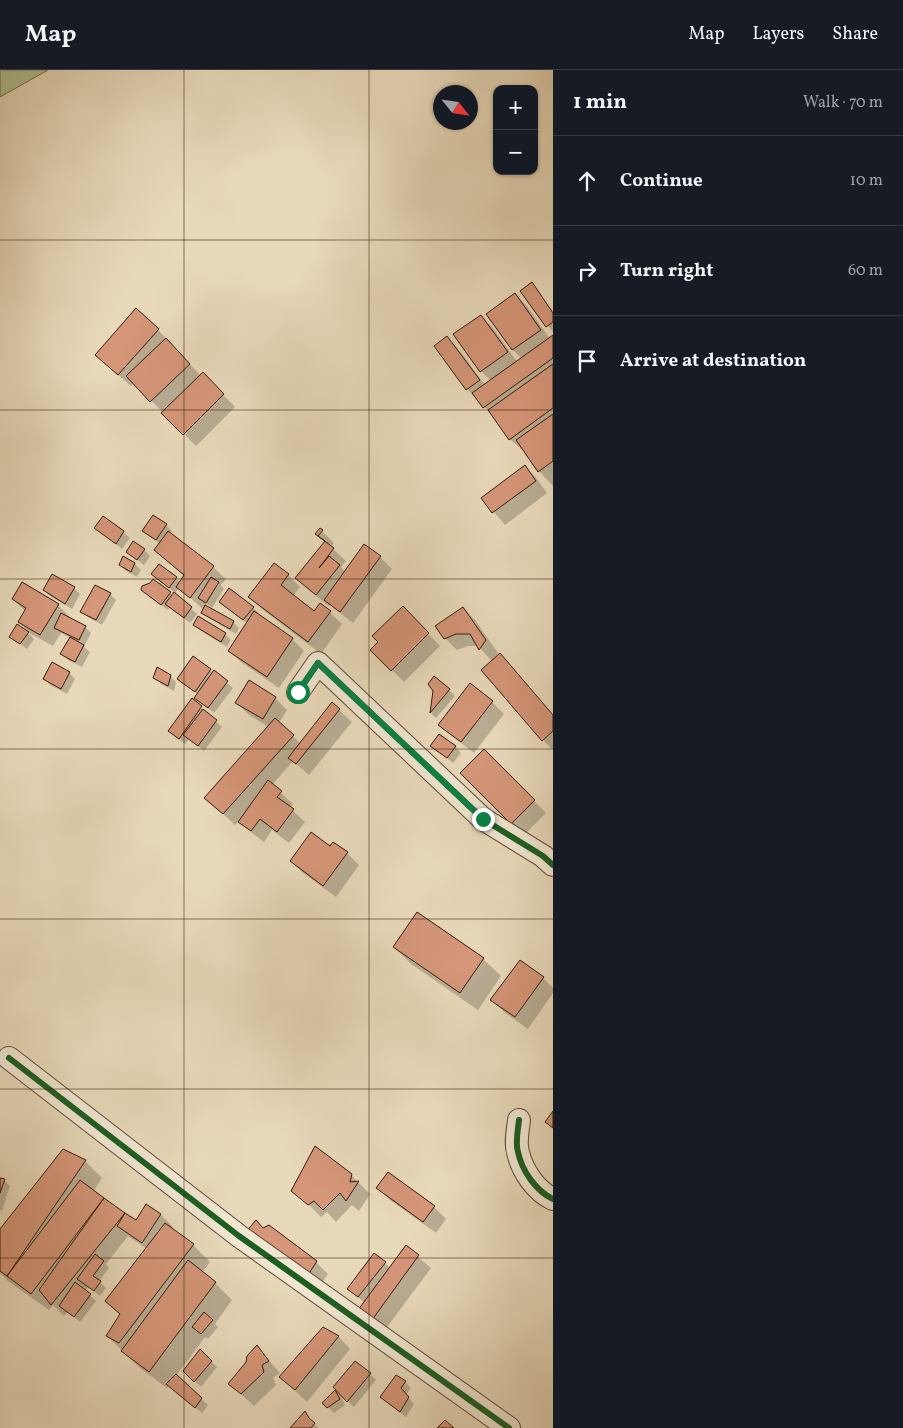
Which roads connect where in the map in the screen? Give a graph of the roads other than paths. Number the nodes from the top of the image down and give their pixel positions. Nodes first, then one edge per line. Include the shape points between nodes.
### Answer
1 (298, 692) dead end
2 (553, 865) edge
3 (9, 1058) dead end
4 (519, 1120) dead end
5 (553, 1199) edge
6 (509, 1428) edge

1 - 2 street via 318,663 483,819
3 - 6 street via 239,1236
4 - 5 street via 517,1151 527,1177

